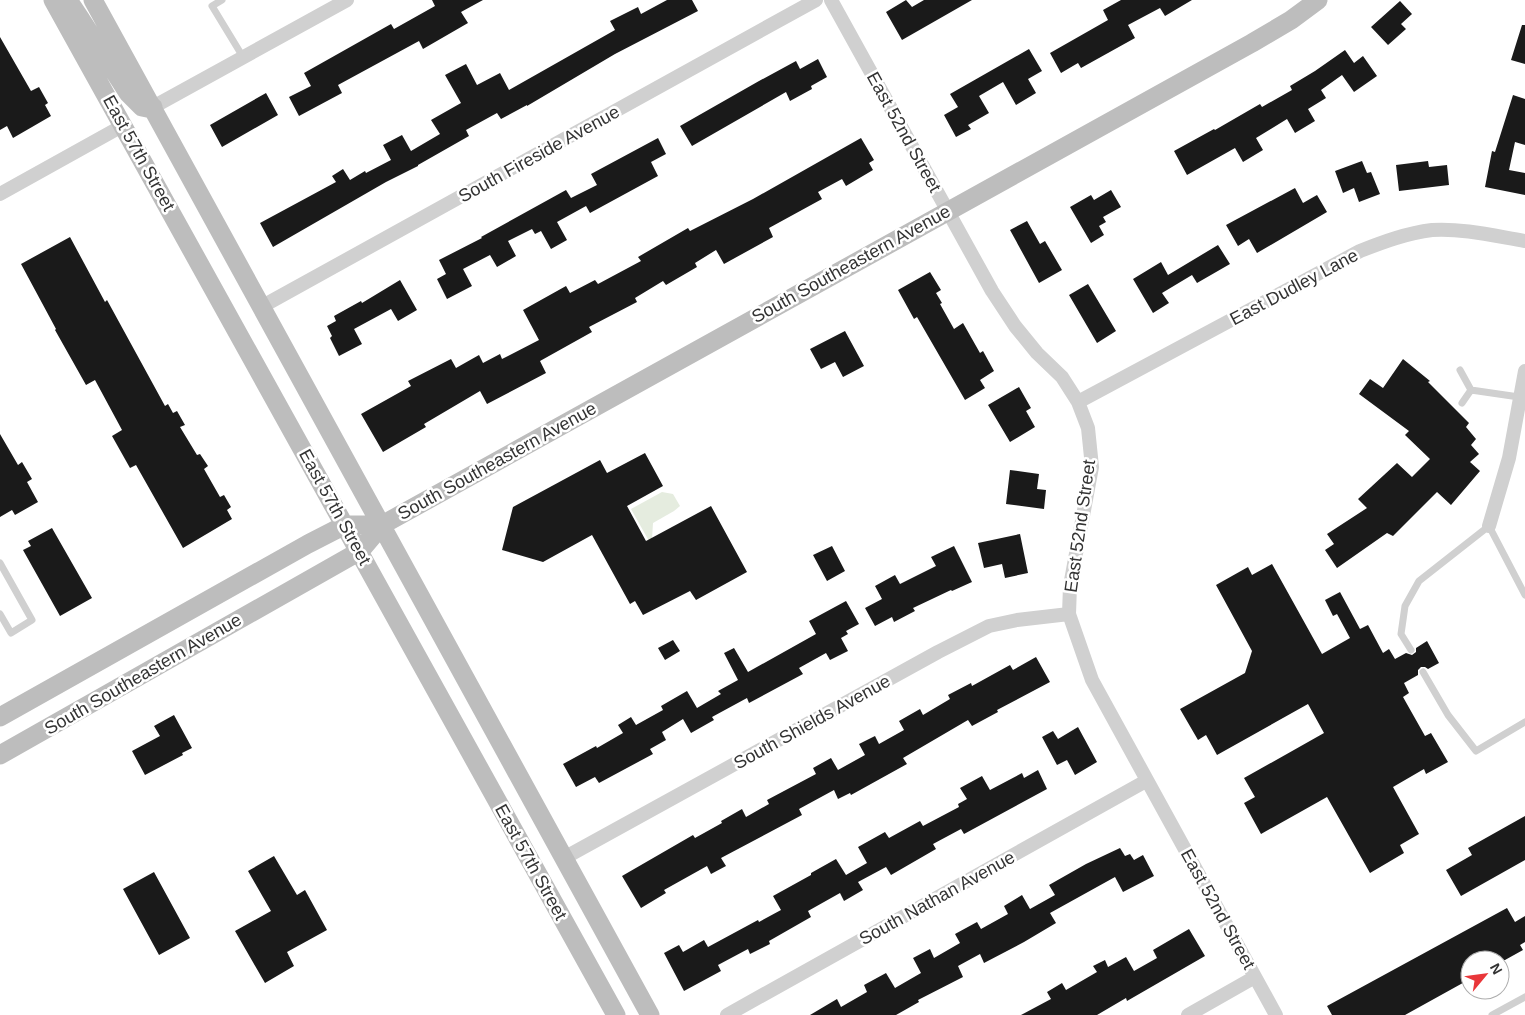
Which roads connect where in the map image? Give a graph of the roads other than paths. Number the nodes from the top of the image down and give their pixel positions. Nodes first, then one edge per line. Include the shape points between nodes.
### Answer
1 (53, 0) edge
2 (68, 0) edge
3 (93, 0) edge
4 (222, 0) edge
5 (347, 0) edge
6 (816, 0) edge
7 (831, 0) edge
8 (1318, 0) edge
9 (210, 3) edge
10 (243, 57) junction
11 (153, 107) junction
12 (124, 125) junction
13 (0, 193) edge
14 (947, 211) junction
15 (1525, 241) edge
16 (261, 307) junction
17 (1460, 370) dead end
18 (1525, 371) edge
19 (1471, 390) junction
20 (1520, 397) junction
21 (1078, 402) junction
22 (1462, 402) dead end
23 (345, 525) junction
24 (382, 525) junction
25 (1489, 526) junction
26 (360, 551) junction
27 (0, 563) edge
28 (1525, 595) edge
29 (0, 614) edge
30 (1069, 614) junction
31 (1411, 650) dead end
32 (1423, 672) dead end
33 (0, 717) edge
34 (1525, 722) edge
35 (0, 755) edge
36 (1146, 781) junction
37 (564, 858) junction
38 (1255, 977) junction
39 (1525, 998) edge
40 (616, 1015) edge
41 (650, 1015) edge
42 (727, 1015) edge
43 (1188, 1015) edge
44 (1276, 1015) edge
45 (1492, 1015) edge

1 - 12 main road, East 57th Street
2 - 11 main road via 128,93 142,107
3 - 11 main road, East 57th Street
4 - 9 lane
5 - 10 street
6 - 16 street, South Fireside Avenue
7 - 14 street, East 52nd Street
8 - 14 main road, South Southeastern Avenue via 1252,43
9 - 10 lane
10 - 11 street
11 - 16 main road, East 57th Street
12 - 13 street
12 - 23 main road, East 57th Street
14 - 21 street, East 52nd Street via 1015,326 1062,377
14 - 24 main road, South Southeastern Avenue
15 - 21 street, East Dudley Lane via 1431,230 1360,251
16 - 24 main road, East 57th Street
17 - 19 lane
18 - 20 street
19 - 20 lane
19 - 22 lane
20 - 25 street via 1509,458
21 - 30 street, East 52nd Street via 1088,428 1092,467 1070,586
23 - 24 main road, South Southeastern Avenue
23 - 26 main road, East 57th Street
23 - 33 main road, South Southeastern Avenue
24 - 26 main road, South Southeastern Avenue
24 - 37 main road, East 57th Street
25 - 28 lane
25 - 31 lane via 1419,581 1405,606 1401,634
26 - 35 main road, South Southeastern Avenue
26 - 40 main road, East 57th Street
27 - 29 lane via 32,620 11,633
30 - 36 street, East 52nd Street via 1092,680
30 - 37 street, South Shields Avenue via 989,626
32 - 34 lane via 1448,715 1476,750
36 - 38 street, East 52nd Street
36 - 42 street, South Nathan Avenue
37 - 41 main road, East 57th Street
38 - 43 street
38 - 44 street, East 52nd Street
39 - 45 lane

